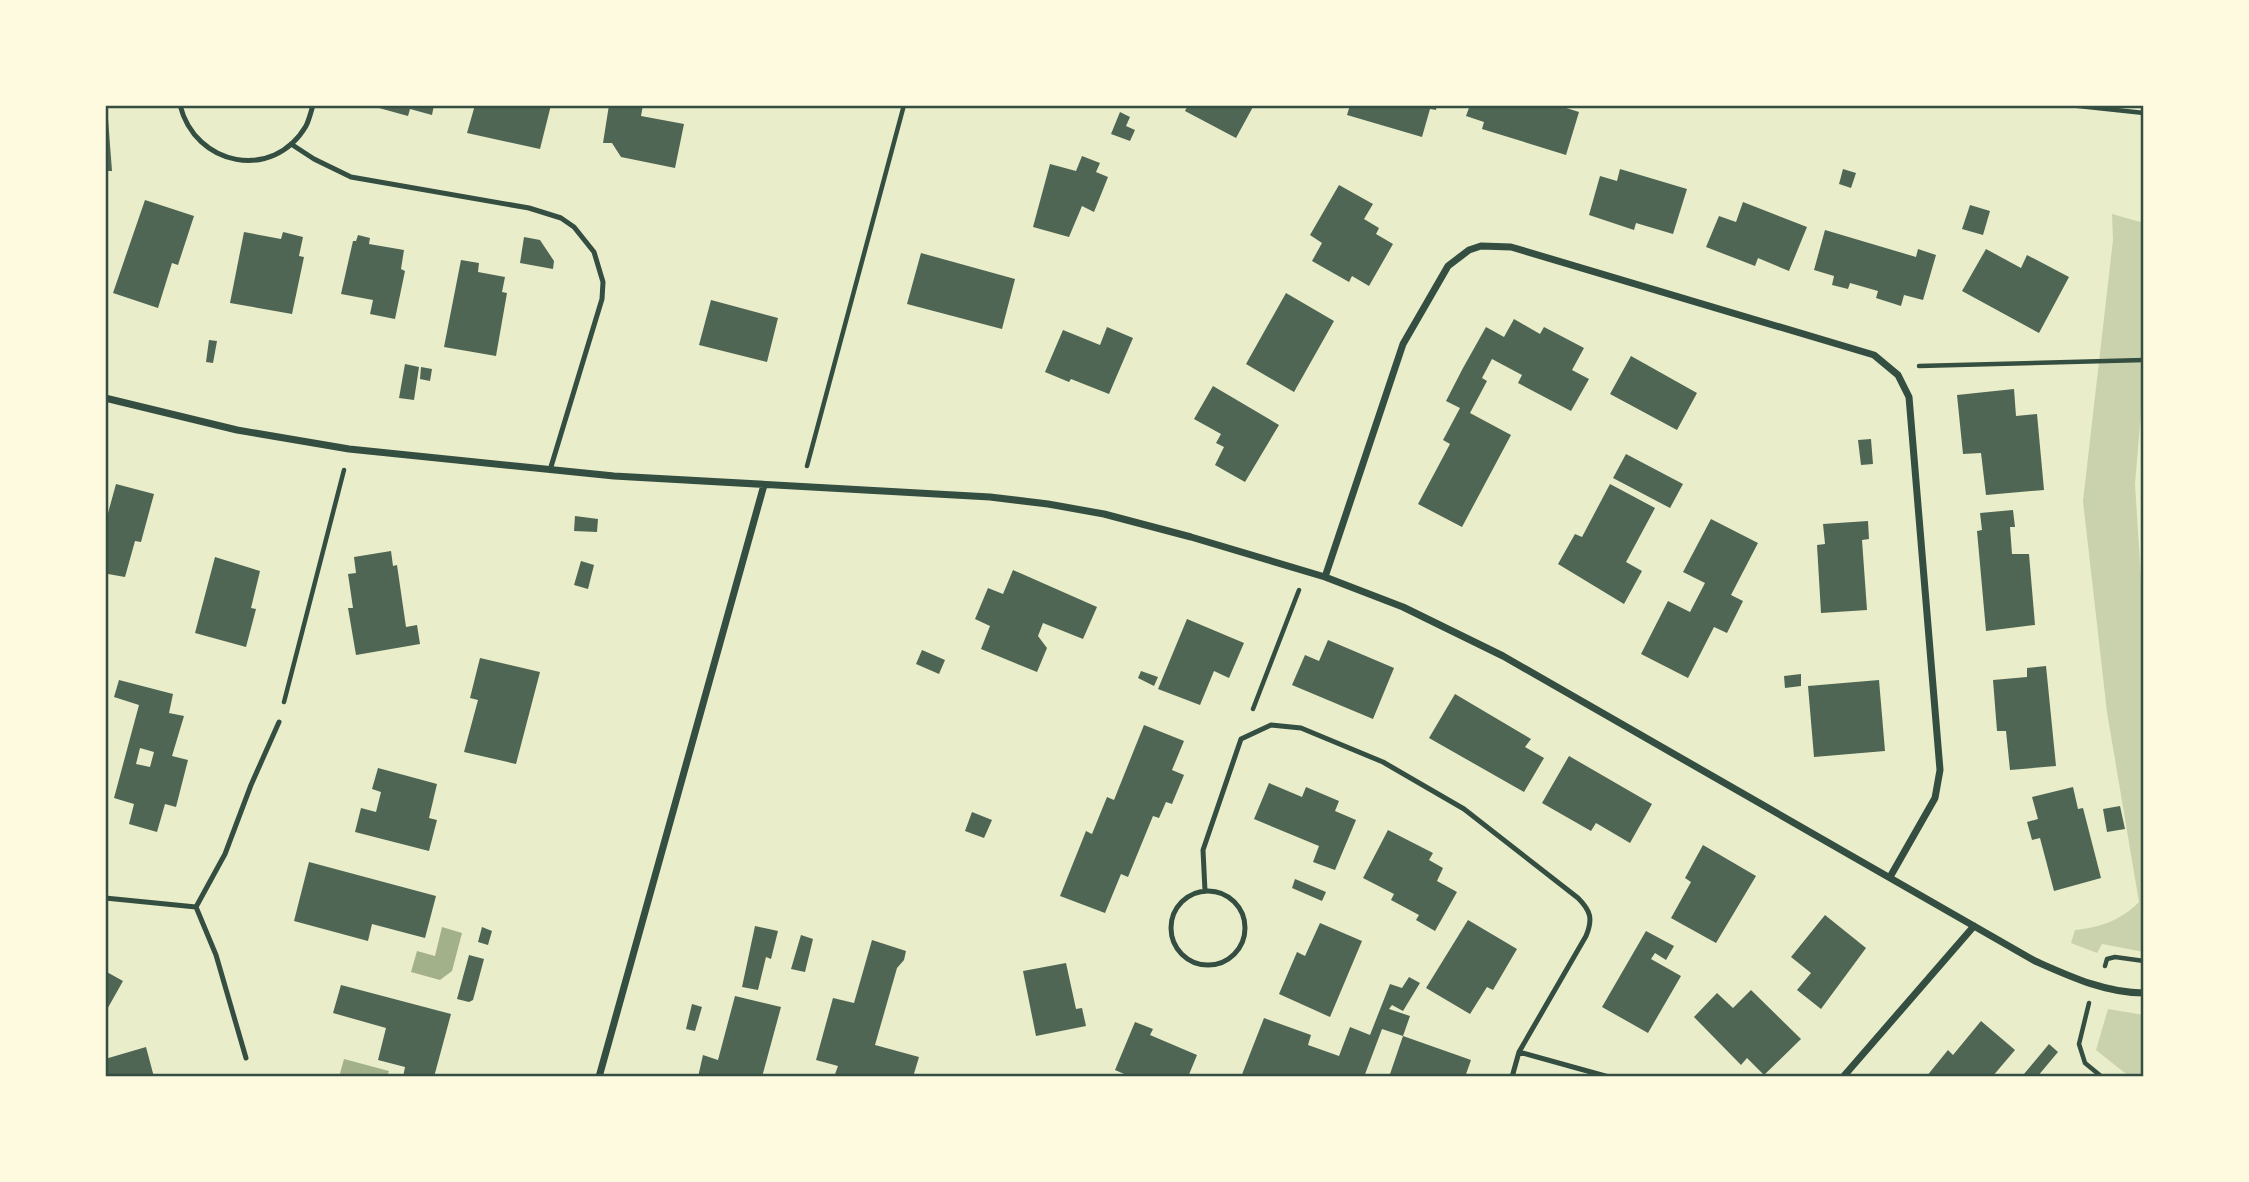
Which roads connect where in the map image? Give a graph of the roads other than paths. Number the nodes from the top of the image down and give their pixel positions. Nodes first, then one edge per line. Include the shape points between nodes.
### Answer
1 (180, 105) edge
2 (313, 105) edge
3 (291, 144) junction
4 (105, 398) edge
5 (550, 470) junction
6 (764, 485) junction
7 (1325, 577) junction
8 (279, 722) road end
9 (1890, 877) junction
10 (1205, 891) junction
11 (105, 898) edge
12 (196, 907) junction
13 (1974, 926) junction
14 (2144, 993) edge
15 (1519, 1052) junction
16 (246, 1058) dead end
17 (599, 1077) edge
18 (1512, 1077) edge
19 (1609, 1077) edge
20 (1843, 1077) edge

1 - 3 lane via 191,134 208,150 230,159 254,160
2 - 3 lane via 306,126
3 - 5 lane via 351,177 529,208 561,218 586,239 600,266 602,299
4 - 5 street via 237,430 349,449
5 - 6 street
6 - 7 street via 1048,504 1104,514
6 - 17 street
7 - 9 street via 1403,607 1503,656
7 - 9 street via 1403,344 1448,266 1469,250 1511,247 1874,355 1890,367 1909,397 1940,770 1935,798
8 - 12 lane via 225,854
9 - 13 street
10 - 10 lane via 1193,893 1178,905 1170,923 1173,942 1185,958 1203,965 1223,963 1238,951 1246,932 1243,913 1231,898
10 - 15 lane via 1203,850 1241,739 1271,725 1301,728 1384,762 1464,809 1587,907 1587,936
11 - 12 lane
12 - 16 lane via 216,955
13 - 14 street via 2062,973 2116,991
13 - 20 street
15 - 18 lane
15 - 19 lane

